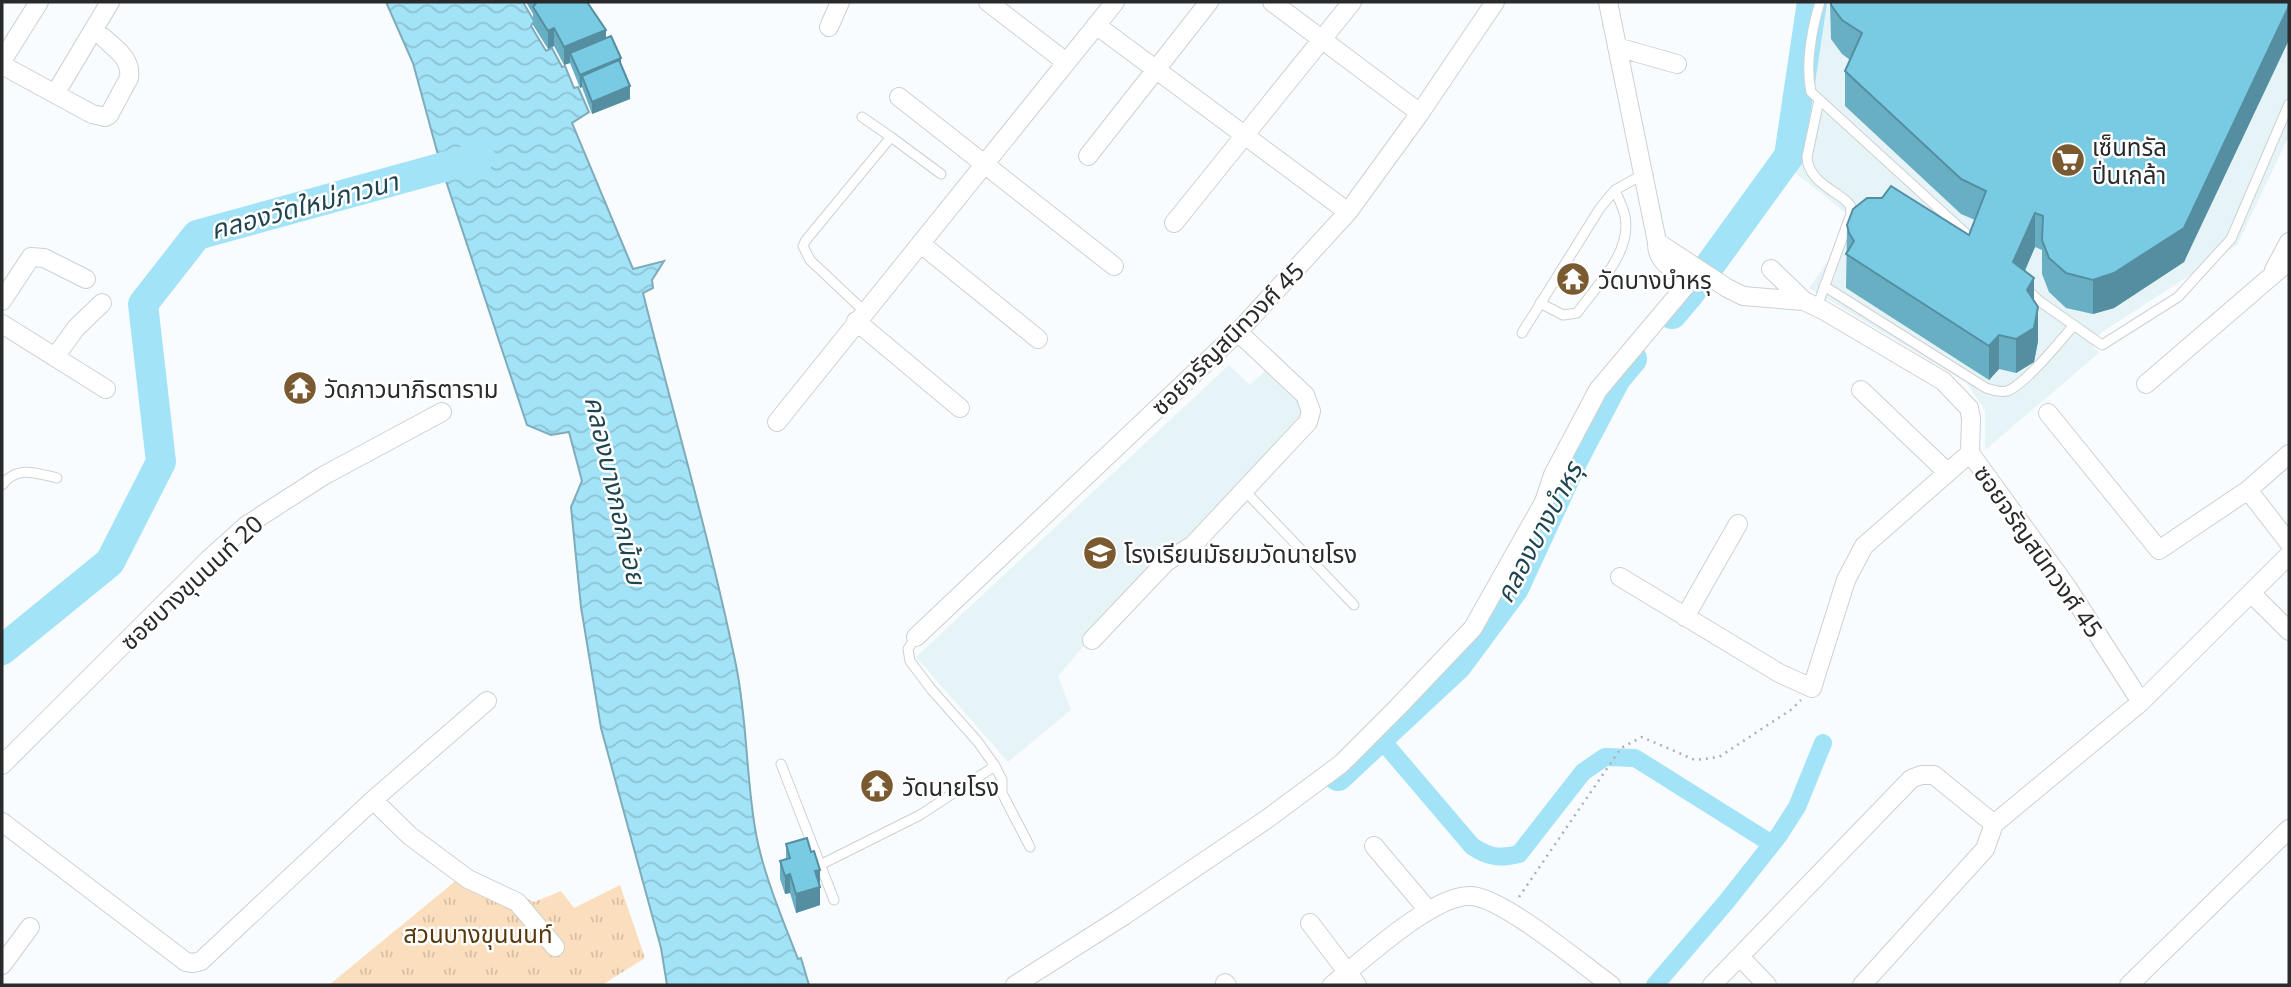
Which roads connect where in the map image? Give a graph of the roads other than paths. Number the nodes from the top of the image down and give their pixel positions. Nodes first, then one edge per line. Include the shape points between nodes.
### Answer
1 (39, 2) edge
2 (110, 2) edge
3 (840, 2) edge
4 (988, 2) edge
5 (1115, 2) edge
6 (1209, 2) edge
7 (1272, 2) edge
8 (1352, 2) edge
9 (1494, 2) edge
10 (1608, 2) edge
11 (1820, 2) edge
12 (1096, 25) junction
13 (829, 27) dead end
14 (103, 37) dead end
15 (1321, 40) junction
16 (1617, 47) junction
17 (1066, 62) junction
18 (2, 63) edge
19 (1677, 64) dead end
20 (1156, 69) junction
21 (55, 94) junction
22 (899, 97) dead end
23 (1819, 100) junction
24 (2289, 104) edge
25 (1420, 113) junction
26 (862, 117) dead end
27 (1244, 135) junction
28 (891, 138) junction
29 (1088, 156) dead end
30 (983, 164) junction
31 (941, 174) dead end
32 (1642, 175) junction
33 (1615, 190) junction
34 (1348, 212) junction
35 (1174, 223) dead end
36 (2289, 242) edge
37 (921, 244) junction
38 (1659, 244) junction
39 (1978, 245) edge
40 (2289, 261) edge
41 (1114, 266) dead end
42 (1771, 269) dead end
43 (2270, 277) junction
44 (86, 279) dead end
45 (2019, 282) edge
46 (1824, 286) junction
47 (2, 301) edge
48 (102, 303) dead end
49 (1540, 303) junction
50 (1810, 304) junction
51 (860, 316) junction
52 (2, 324) edge
53 (2074, 325) junction
54 (1238, 332) junction
55 (1521, 333) dead end
56 (1038, 340) dead end
57 (55, 358) junction
58 (2146, 384) dead end
59 (106, 389) dead end
60 (1861, 390) dead end
61 (960, 408) dead end
62 (442, 412) dead end
63 (2048, 414) dead end
64 (777, 422) dead end
65 (1970, 453) junction
66 (2289, 454) edge
67 (1947, 472) junction
68 (57, 478) dead end
69 (2, 485) edge
70 (2248, 489) junction
71 (1245, 491) junction
72 (1738, 524) dead end
73 (2289, 542) edge
74 (2289, 555) edge
75 (1620, 577) dead end
76 (2252, 594) junction
77 (1354, 605) dead end
78 (1685, 617) junction
79 (2289, 631) edge
80 (916, 636) joint
81 (1092, 640) dead end
82 (487, 701) dead end
83 (2141, 702) junction
84 (780, 764) dead end
85 (2, 765) edge
86 (995, 766) junction
87 (373, 800) junction
88 (2, 822) edge
89 (1994, 824) junction
90 (2289, 830) edge
91 (1374, 846) dead end
92 (1030, 847) dead end
93 (820, 865) junction
94 (834, 900) dead end
95 (1428, 910) junction
96 (1310, 923) dead end
97 (30, 927) dead end
98 (555, 947) dead end
99 (1740, 957) junction
100 (2, 965) edge
101 (1352, 979) edge
102 (1015, 985) edge
103 (1332, 985) edge
104 (1611, 985) edge
105 (1712, 985) edge
106 (1767, 985) edge
107 (1862, 985) edge
108 (2129, 985) edge

1 - 18 street
2 - 21 street
3 - 13 street
4 - 17 street
5 - 12 street
6 - 20 street
7 - 15 street
8 - 15 street
9 - 25 street, ซอยจรัญสนิทวงศ์ 45
10 - 16 street
11 - 23 lane via 1809,83
12 - 17 street
12 - 20 street
14 - 21 street via 127,60 130,71 109,115 92,114
15 - 25 street
15 - 27 street
16 - 19 street
16 - 32 street
17 - 30 street
18 - 21 street
20 - 27 street
20 - 29 street
22 - 30 street
23 - 39 lane
23 - 46 lane via 1808,166 1812,176 1846,200 1851,214
24 - 53 lane via 2231,239 2178,297 2102,345
25 - 34 street, ซอยจรัญสนิทวงศ์ 45
26 - 28 lane
27 - 34 street
27 - 35 street
28 - 31 lane
28 - 51 lane via 803,246
30 - 37 street
30 - 41 street
32 - 33 lane
32 - 38 street
33 - 49 lane
33 - 49 lane via 1626,232 1615,261 1577,313 1563,315
34 - 54 street, ซอยจรัญสนิทวงศ์ 45
36 - 43 street
37 - 51 street
37 - 56 street
38 - 50 street, ซอยจรัญสนิทวงศ์ 45 via 1727,288 1751,297
38 - 102 street via 1656,252 1688,283 1598,390 1553,475 1544,502 1473,628 1341,764 1268,819
40 - 43 street
42 - 50 street
43 - 58 street
44 - 47 street via 44,258 31,257
45 - 53 lane
46 - 50 lane
46 - 53 lane via 1998,392 2009,391 2028,375
48 - 57 street via 76,328
49 - 55 lane
50 - 65 street, ซอยจรัญสนิทวงศ์ 45 via 1943,381 1969,408
51 - 61 street
51 - 64 street
52 - 57 street
54 - 71 street via 1298,386 1311,411 1308,422
54 - 80 street, ซอยจรัญสนิทวงศ์ 45
57 - 59 street
60 - 67 street
62 - 85 street, ซอยบางขุนนนท์ 20 via 323,476 247,525
63 - 70 street via 2159,550
65 - 67 street
65 - 83 street, ซอยจรัญสนิทวงศ์ 45 via 2067,587
66 - 70 street
67 - 78 street via 1864,546 1846,580 1812,688
68 - 69 lane via 22,471
70 - 73 street
71 - 77 lane
71 - 81 street via 1193,545 1166,562
72 - 78 street
74 - 76 street
75 - 78 street
76 - 79 street
76 - 83 street
80 - 86 lane via 908,649 910,661
82 - 87 street
83 - 89 street
84 - 93 lane
86 - 92 lane via 1002,793
86 - 93 lane via 919,815
87 - 88 street via 201,961 193,963
87 - 98 street via 410,836 468,879 517,902
89 - 99 street via 1934,775 1911,779
89 - 107 street via 1985,849
90 - 108 street
91 - 95 street
93 - 94 lane
95 - 101 street
95 - 104 street via 1457,897 1480,897 1509,911
96 - 101 street
97 - 100 street
99 - 105 street
99 - 106 street
101 - 103 street

